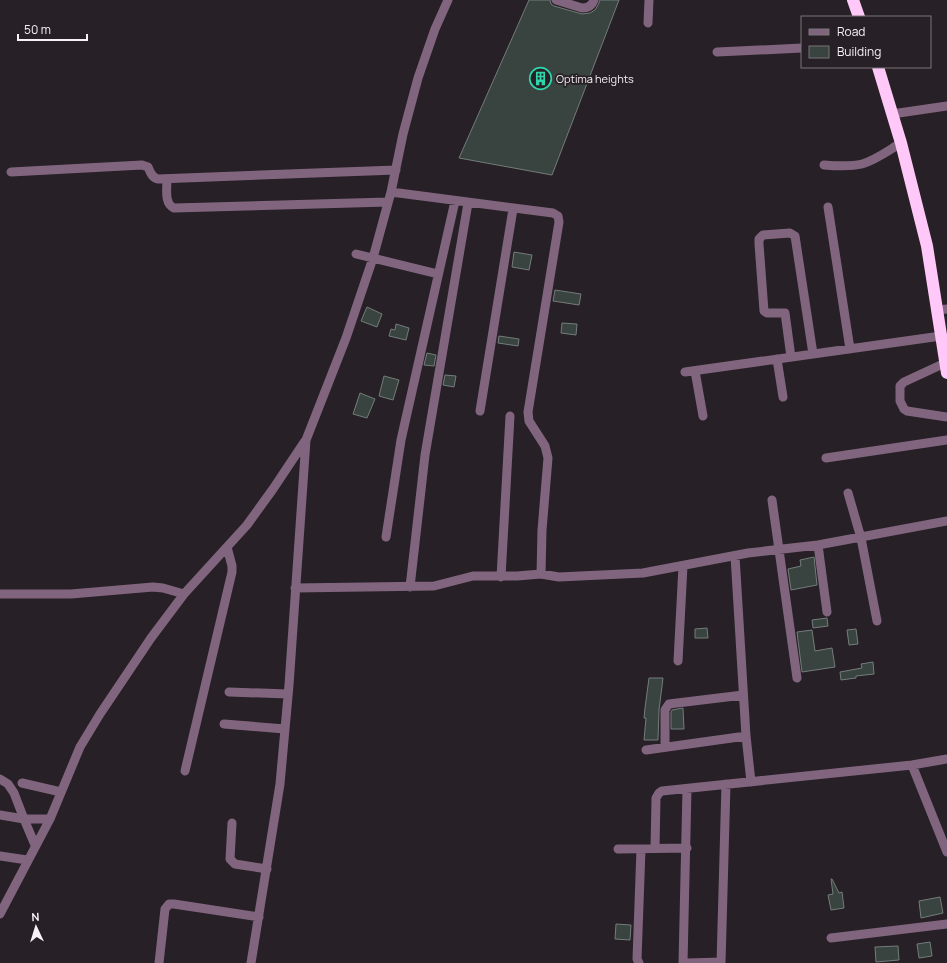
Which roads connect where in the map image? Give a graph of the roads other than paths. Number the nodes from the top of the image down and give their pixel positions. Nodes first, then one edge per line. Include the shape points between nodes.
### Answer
1 (448, 0) edge
2 (556, 0) edge
3 (594, 0) edge
4 (649, 0) edge
5 (853, 0) edge
6 (859, 16) edge
7 (648, 23) dead end
8 (801, 48) edge
9 (716, 52) dead end
10 (878, 68) edge
11 (947, 106) edge
12 (892, 114) junction
13 (901, 143) junction
14 (824, 165) dead end
15 (396, 170) junction
16 (11, 172) dead end
17 (166, 179) junction
18 (391, 192) junction
19 (455, 201) junction
20 (388, 202) junction
21 (468, 203) junction
22 (828, 207) dead end
23 (513, 209) junction
24 (356, 254) dead end
25 (373, 258) junction
26 (438, 274) junction
27 (942, 310) edge
28 (941, 336) junction
29 (850, 349) junction
30 (813, 354) junction
31 (791, 357) junction
32 (777, 359) junction
33 (946, 368) edge
34 (695, 371) junction
35 (685, 372) dead end
36 (783, 397) dead end
37 (480, 411) dead end
38 (510, 416) dead end
39 (703, 416) dead end
40 (947, 417) edge
41 (306, 440) junction
42 (947, 440) edge
43 (826, 458) dead end
44 (848, 493) dead end
45 (772, 500) dead end
46 (947, 521) edge
47 (386, 537) dead end
48 (861, 538) junction
49 (818, 545) junction
50 (227, 547) junction
51 (778, 550) junction
52 (735, 556) junction
53 (683, 566) junction
54 (541, 574) junction
55 (501, 576) junction
56 (410, 587) junction
57 (295, 588) junction
58 (0, 594) edge
59 (184, 594) junction
60 (0, 598) edge
61 (827, 612) dead end
62 (877, 621) dead end
63 (678, 661) dead end
64 (797, 678) dead end
65 (228, 692) dead end
66 (288, 694) junction
67 (743, 695) junction
68 (224, 724) dead end
69 (285, 729) junction
70 (746, 736) junction
71 (665, 747) junction
72 (646, 750) dead end
73 (947, 759) edge
74 (912, 765) junction
75 (185, 771) dead end
76 (0, 780) edge
77 (751, 782) junction
78 (22, 783) dead end
79 (726, 784) junction
80 (688, 789) junction
81 (61, 792) junction
82 (0, 815) edge
83 (24, 819) junction
84 (50, 819) junction
85 (232, 823) dead end
86 (36, 845) junction
87 (656, 848) junction
88 (686, 848) junction
89 (618, 849) dead end
90 (641, 849) junction
91 (947, 852) edge
92 (0, 856) edge
93 (27, 860) junction
94 (266, 869) junction
95 (0, 914) edge
96 (258, 917) junction
97 (947, 924) edge
98 (831, 938) dead end
99 (721, 962) edge
100 (159, 963) edge
101 (251, 963) edge
102 (639, 963) edge
103 (683, 963) edge
104 (688, 963) edge

1 - 15 street via 418,78
2 - 3 street via 586,8 590,7
4 - 7 street
5 - 6 highway
8 - 9 street
10 - 12 highway
11 - 12 street
12 - 13 highway
13 - 14 street via 861,164
13 - 27 highway
15 - 17 street
15 - 18 street
16 - 17 street via 142,165 148,167 155,178
17 - 20 street via 168,202 174,208
18 - 19 street
18 - 20 street
19 - 21 street
19 - 26 street
20 - 25 street
21 - 23 street
21 - 56 street via 424,455
22 - 29 street
23 - 37 street
23 - 54 street via 553,213 559,219 528,412 529,421 545,446 548,458
24 - 25 street
25 - 26 street
25 - 41 street via 346,338
26 - 47 street via 401,440
27 - 28 highway
28 - 29 street
28 - 33 highway
29 - 30 street
30 - 31 street
30 - 31 street via 795,236 790,233 763,235 759,239 759,244 764,312 785,313
31 - 32 street
32 - 34 street
32 - 36 street
33 - 40 street via 904,382 900,389 900,401 907,411
34 - 35 street
34 - 39 street
38 - 55 street
41 - 50 street via 247,525
41 - 57 street
42 - 43 street
44 - 48 street
45 - 51 street
46 - 48 street
48 - 49 street
48 - 62 street
49 - 51 street
49 - 61 street
50 - 59 street
50 - 75 street via 232,572
51 - 52 street
51 - 64 street
52 - 53 street
52 - 67 street
53 - 54 street via 642,573 559,577
53 - 63 street
54 - 55 street
55 - 56 street via 474,576 441,585
56 - 57 street
57 - 66 street
58 - 59 street via 71,594 153,587
58 - 60 street
59 - 81 street via 100,714 80,747
65 - 66 street
66 - 69 street
67 - 70 street
67 - 71 street via 669,704 665,710
68 - 69 street
69 - 94 street via 280,784
70 - 71 street
70 - 77 street
71 - 72 street
73 - 74 street
74 - 77 street
74 - 91 street
76 - 83 street via 12,788
77 - 79 street
78 - 81 street
79 - 80 street
79 - 99 street
80 - 87 street via 662,791 657,795
80 - 88 street
81 - 84 street
82 - 83 street
83 - 84 street
83 - 86 street
84 - 86 street
85 - 94 street via 230,859 235,864
86 - 93 street
87 - 88 street
87 - 90 street
88 - 103 street
89 - 90 street
90 - 102 street via 637,959
92 - 93 street
93 - 95 street
94 - 96 street
96 - 100 street via 169,904 165,909
96 - 101 street
97 - 98 street
99 - 104 street

